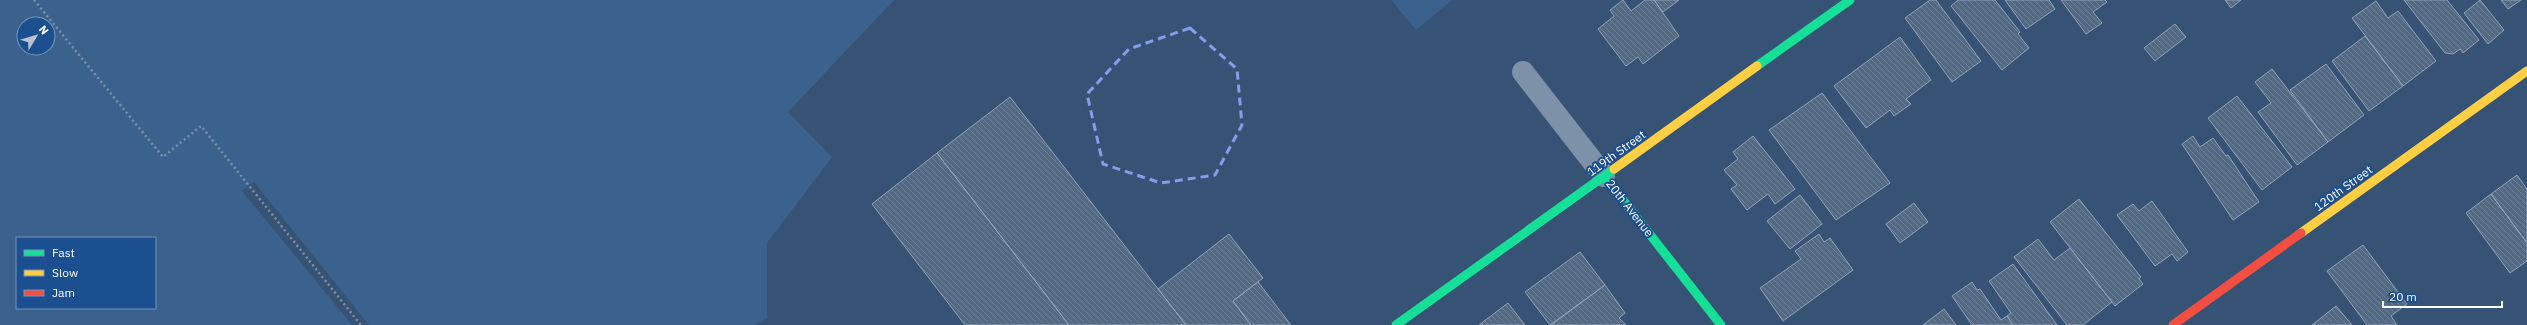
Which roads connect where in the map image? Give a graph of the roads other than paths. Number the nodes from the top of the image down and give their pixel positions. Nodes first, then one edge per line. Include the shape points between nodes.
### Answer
1 (1850, 0) edge
2 (2527, 71) edge
3 (1524, 72) dead end
4 (1604, 176) junction
5 (1396, 325) edge
6 (1721, 325) edge
7 (2173, 325) edge

1 - 4 street, 119th Street
2 - 7 street, 120th Street
3 - 4 street, 20th Avenue
4 - 5 street, 119th Street
4 - 6 street, 20th Avenue

